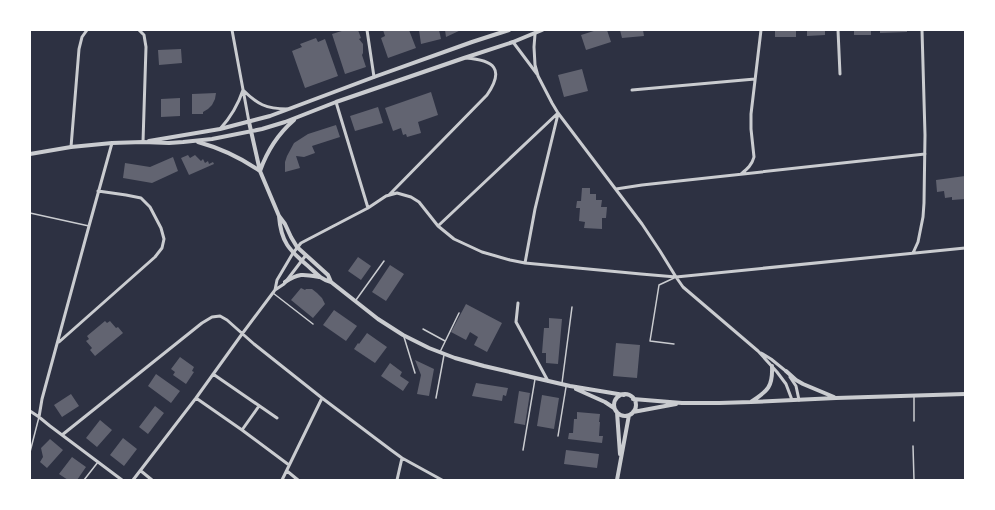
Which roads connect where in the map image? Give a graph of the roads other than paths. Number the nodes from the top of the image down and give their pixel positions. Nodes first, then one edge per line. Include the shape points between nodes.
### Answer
1 (88, 30) edge
2 (139, 30) edge
3 (232, 30) edge
4 (367, 30) edge
5 (509, 30) edge
6 (542, 30) edge
7 (761, 30) edge
8 (838, 30) edge
9 (922, 30) edge
10 (501, 31) edge
11 (534, 34) junction
12 (513, 42) junction
13 (464, 58) junction
14 (840, 74) dead end
15 (538, 76) junction
16 (374, 77) junction
17 (755, 79) junction
18 (243, 90) junction
19 (632, 90) dead end
20 (336, 102) junction
21 (290, 109) junction
22 (558, 114) junction
23 (296, 118) junction
24 (248, 122) junction
25 (220, 129) junction
26 (251, 132) junction
27 (196, 141) junction
28 (143, 142) junction
29 (112, 143) junction
30 (71, 147) junction
31 (30, 154) edge
32 (925, 154) junction
33 (260, 171) junction
34 (741, 174) junction
35 (616, 189) junction
36 (98, 191) junction
37 (389, 195) junction
38 (368, 208) junction
39 (30, 213) edge
40 (279, 216) junction
41 (89, 226) junction
42 (438, 226) junction
43 (298, 246) junction
44 (965, 248) edge
45 (293, 253) junction
46 (913, 253) junction
47 (306, 255) junction
48 (301, 261) junction
49 (384, 261) dead end
50 (525, 263) junction
51 (320, 277) junction
52 (676, 277) junction
53 (285, 282) junction
54 (331, 282) junction
55 (274, 292) junction
56 (355, 301) junction
57 (518, 303) dead end
58 (572, 307) dead end
59 (458, 313) dead end
60 (313, 324) dead end
61 (423, 329) dead end
62 (242, 334) junction
63 (403, 335) junction
64 (445, 341) junction
65 (58, 343) junction
66 (674, 344) dead end
67 (758, 351) junction
68 (442, 353) junction
69 (772, 366) junction
70 (786, 371) junction
71 (213, 374) junction
72 (415, 374) dead end
73 (535, 378) junction
74 (548, 380) junction
75 (566, 385) junction
76 (965, 394) edge
77 (624, 395) junction
78 (914, 396) junction
79 (196, 398) junction
80 (322, 398) junction
81 (436, 398) dead end
82 (836, 398) junction
83 (633, 399) junction
84 (792, 400) junction
85 (798, 400) junction
86 (751, 402) junction
87 (682, 403) junction
88 (258, 406) junction
89 (616, 410) junction
90 (30, 411) edge
91 (631, 414) junction
92 (39, 417) junction
93 (277, 418) dead end
94 (914, 421) dead end
95 (242, 430) junction
96 (62, 435) junction
97 (558, 436) dead end
98 (913, 446) dead end
99 (523, 450) dead end
100 (30, 452) edge
101 (621, 457) junction
102 (402, 458) junction
103 (98, 462) junction
104 (289, 465) junction
105 (141, 471) junction
106 (287, 471) junction
107 (84, 480) edge
108 (122, 480) edge
109 (133, 480) edge
110 (152, 480) edge
111 (282, 480) edge
112 (298, 480) edge
113 (397, 480) edge
114 (442, 480) edge
115 (617, 480) edge
116 (914, 480) edge

1 - 30 street via 82,37 79,49
2 - 28 street via 144,35 146,47
3 - 18 street
4 - 16 street
5 - 10 street
6 - 11 street
7 - 17 street
8 - 14 street
9 - 32 street
10 - 16 street
11 - 12 street
11 - 15 street
12 - 13 street
12 - 15 street
13 - 20 street
13 - 37 street via 484,60 491,64 496,76 492,88
15 - 22 street
16 - 21 street
17 - 19 street
17 - 34 street via 751,114 754,157 750,166
18 - 21 street via 264,106
18 - 24 street
18 - 25 street via 232,115
20 - 23 street
20 - 38 street
21 - 24 street
22 - 35 street
22 - 42 street
22 - 50 street
23 - 26 street
23 - 33 street via 277,138
24 - 25 street
24 - 26 street
25 - 28 street
26 - 27 street
26 - 33 street
27 - 28 street
27 - 33 street via 234,155
28 - 29 street
29 - 30 street
29 - 36 street
30 - 31 street
32 - 34 street
32 - 46 street via 923,217
33 - 40 street
34 - 35 street
35 - 52 street
36 - 41 street
36 - 65 street via 141,198 150,207 161,228 164,239 162,248
37 - 38 street
37 - 42 street via 397,193 419,202
38 - 43 street via 301,242
39 - 41 lane
40 - 43 street
40 - 45 street via 286,245
41 - 65 street
42 - 50 street via 454,239 475,249
43 - 45 street
43 - 47 street
44 - 46 street
45 - 48 street
45 - 55 street via 277,280
46 - 52 street
47 - 48 street
47 - 54 street via 328,275
48 - 51 street
48 - 53 street
49 - 56 lane
50 - 52 street
51 - 53 street via 302,274
51 - 54 street
52 - 66 lane via 659,285 650,341
52 - 67 street via 694,297
53 - 55 street
54 - 56 street
55 - 60 lane
55 - 62 street
56 - 63 street
57 - 74 street via 516,322
58 - 75 lane
59 - 64 lane
61 - 64 lane
62 - 71 street
62 - 80 street
62 - 96 street via 220,316 212,317
63 - 68 street
63 - 72 lane
64 - 68 lane
65 - 92 street
67 - 69 street
67 - 70 street
68 - 73 street
68 - 81 lane
69 - 84 street via 786,384
69 - 86 street via 770,386
70 - 82 street via 803,384
70 - 85 street via 796,386
71 - 79 street
71 - 88 street
73 - 74 street
73 - 99 lane
74 - 75 street
75 - 77 street
75 - 89 street via 605,402
75 - 97 lane
76 - 78 street
77 - 83 street
77 - 89 street via 617,398 614,404
78 - 82 street
78 - 94 lane
79 - 95 street
79 - 105 street
80 - 102 street
80 - 104 street
82 - 85 street
83 - 87 street
83 - 91 street via 635,405
84 - 85 street
84 - 86 street
86 - 87 street
87 - 91 street
88 - 93 street
88 - 95 street
89 - 91 street via 622,416
89 - 101 street
90 - 92 street
91 - 101 street
92 - 96 street
92 - 100 lane
95 - 104 street
96 - 103 street
98 - 116 lane
101 - 115 street
102 - 113 street
102 - 114 street
103 - 107 lane
103 - 108 street
104 - 106 street
105 - 109 street
105 - 110 street
106 - 111 street
106 - 112 street

